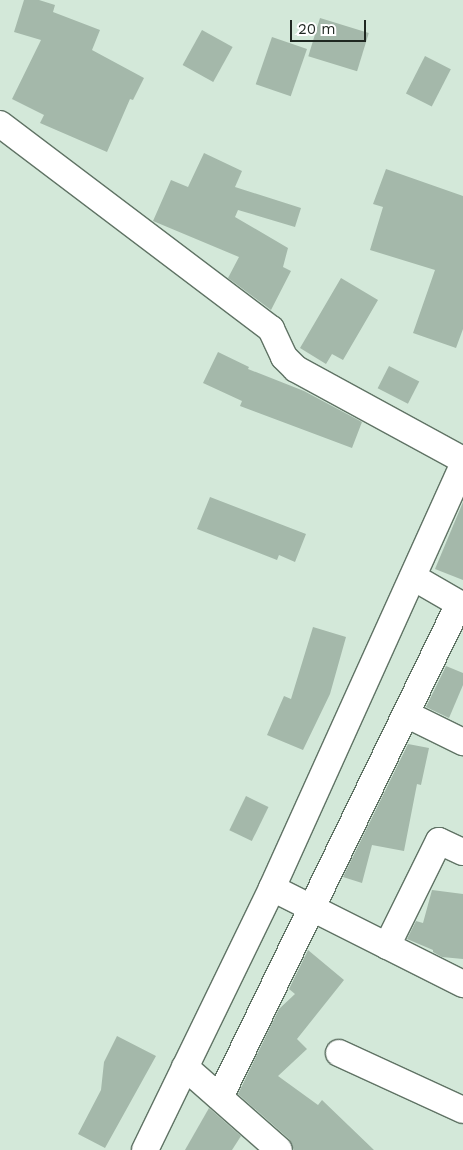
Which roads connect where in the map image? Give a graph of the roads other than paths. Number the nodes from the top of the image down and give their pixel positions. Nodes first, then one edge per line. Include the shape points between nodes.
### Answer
1 (0, 124) edge
2 (463, 460) edge
3 (463, 465) edge
4 (413, 577) junction
5 (461, 605) edge
6 (406, 714) junction
7 (463, 742) edge
8 (463, 852) edge
9 (272, 888) junction
10 (312, 909) junction
11 (387, 946) junction
12 (463, 984) edge
13 (339, 1053) dead end
14 (185, 1067) junction
15 (220, 1097) junction
16 (463, 1110) edge
17 (145, 1150) edge
18 (279, 1150) edge

1 - 2 street via 271,329 284,356 296,369
3 - 4 street
4 - 5 street
4 - 9 street
5 - 6 street
6 - 7 street
6 - 10 street
8 - 11 street via 439,841
9 - 10 street
9 - 14 street
10 - 11 street
10 - 15 street
11 - 12 street
13 - 16 street
14 - 15 street
14 - 17 street
15 - 18 street

